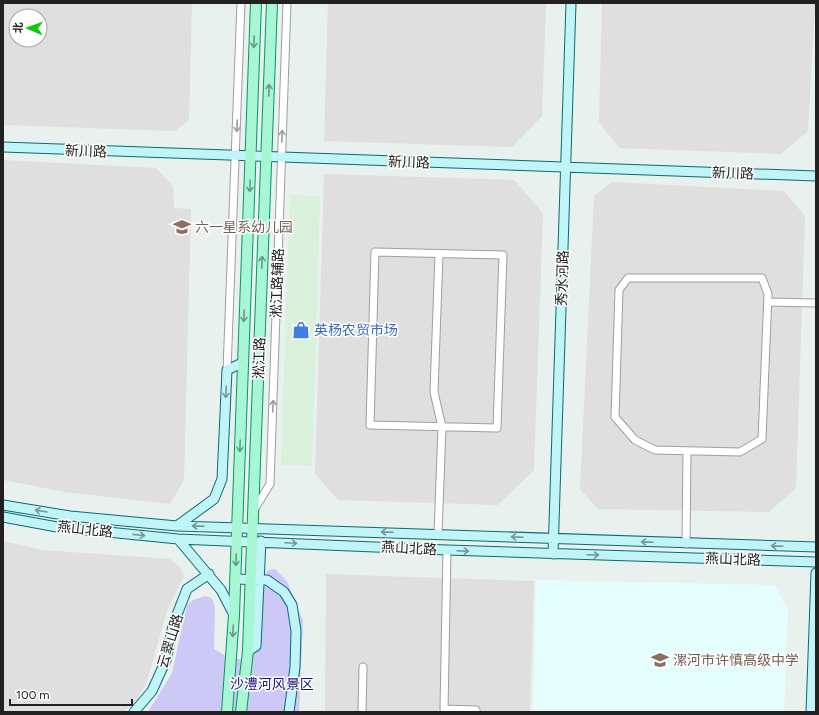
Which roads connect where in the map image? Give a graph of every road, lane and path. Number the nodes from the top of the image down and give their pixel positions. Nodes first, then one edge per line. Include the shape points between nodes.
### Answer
1 (241, 3) edge
2 (256, 3) edge
3 (272, 3) edge
4 (287, 3) edge
5 (571, 3) edge
6 (3, 147) edge
7 (235, 157) junction
8 (251, 158) junction
9 (266, 158) junction
10 (281, 159) junction
11 (566, 166) junction
12 (816, 176) edge
13 (439, 254) junction
14 (768, 302) junction
15 (816, 303) edge
16 (242, 363) junction
17 (227, 370) junction
18 (442, 427) junction
19 (687, 451) junction
20 (3, 505) edge
21 (254, 511) junction
22 (3, 517) edge
23 (177, 526) junction
24 (237, 528) junction
25 (253, 528) junction
26 (438, 534) junction
27 (178, 539) junction
28 (553, 539) junction
29 (237, 540) junction
30 (257, 541) junction
31 (686, 544) junction
32 (816, 547) edge
33 (447, 550) junction
34 (553, 554) junction
35 (816, 562) edge
36 (816, 573) edge
37 (209, 574) junction
38 (235, 578) junction
39 (255, 579) junction
40 (234, 615) junction
41 (363, 667) dead end
42 (134, 712) edge
43 (227, 712) edge
44 (241, 712) edge
45 (289, 712) edge
46 (362, 712) edge
47 (476, 712) edge
48 (811, 712) edge

1 -> 7 street
2 -> 8 main road, 淞江路
9 -> 3 main road, 淞江路
10 -> 4 street, 淞江路辅路
5 - 11 street, 秀水河路
6 - 7 street, 新川路
7 - 8 street, 新川路
7 - 17 street
8 - 9 street, 新川路
8 -> 16 main road, 淞江路
9 - 10 street, 新川路
21 -> 9 main road, 淞江路
10 - 11 street, 新川路
21 -> 10 street, 淞江路辅路 via 270,484
11 - 12 street, 新川路
11 - 28 street, 秀水河路
13 - 18 street via 434,392
13 - 18 street via 503,255 497,428
13 - 18 street via 375,252 370,425
14 - 15 street
14 - 19 street via 762,439 740,452
14 - 19 street via 762,278 628,278 619,290 615,417 634,440 655,450
16 - 17 street
16 -> 24 main road, 淞江路
17 -> 23 street via 222,479 214,499
18 - 26 street
19 - 31 street
23 -> 20 street, 燕山北路 via 70,516
21 - 25 main road, 淞江路
22 -> 27 street, 燕山北路 via 58,527
24 -> 23 street, 燕山北路
24 - 25 street, 燕山北路
24 - 29 main road, 淞江路
26 -> 25 street, 燕山北路
25 - 30 main road, 淞江路
28 -> 26 street, 燕山北路
27 - 29 street, 燕山北路
27 - 37 street
31 -> 28 street, 燕山北路
28 - 34 street, 秀水河路
29 - 30 street, 燕山北路
29 -> 38 main road, 淞江路
30 -> 33 street, 燕山北路
30 - 39 main road, 淞江路
32 -> 31 street, 燕山北路
33 -> 34 street, 燕山北路
33 - 47 street via 444,709
34 -> 35 street, 燕山北路
36 - 48 street
37 - 40 street
37 - 42 street, 云翠山路 via 187,588 173,625 166,660 152,691
38 - 39 street
38 - 40 main road, 淞江路
39 - 44 main road, 淞江路
39 - 45 street via 267,580 284,592 292,605 296,631 295,667
40 -> 43 main road, 淞江路
41 - 46 street

